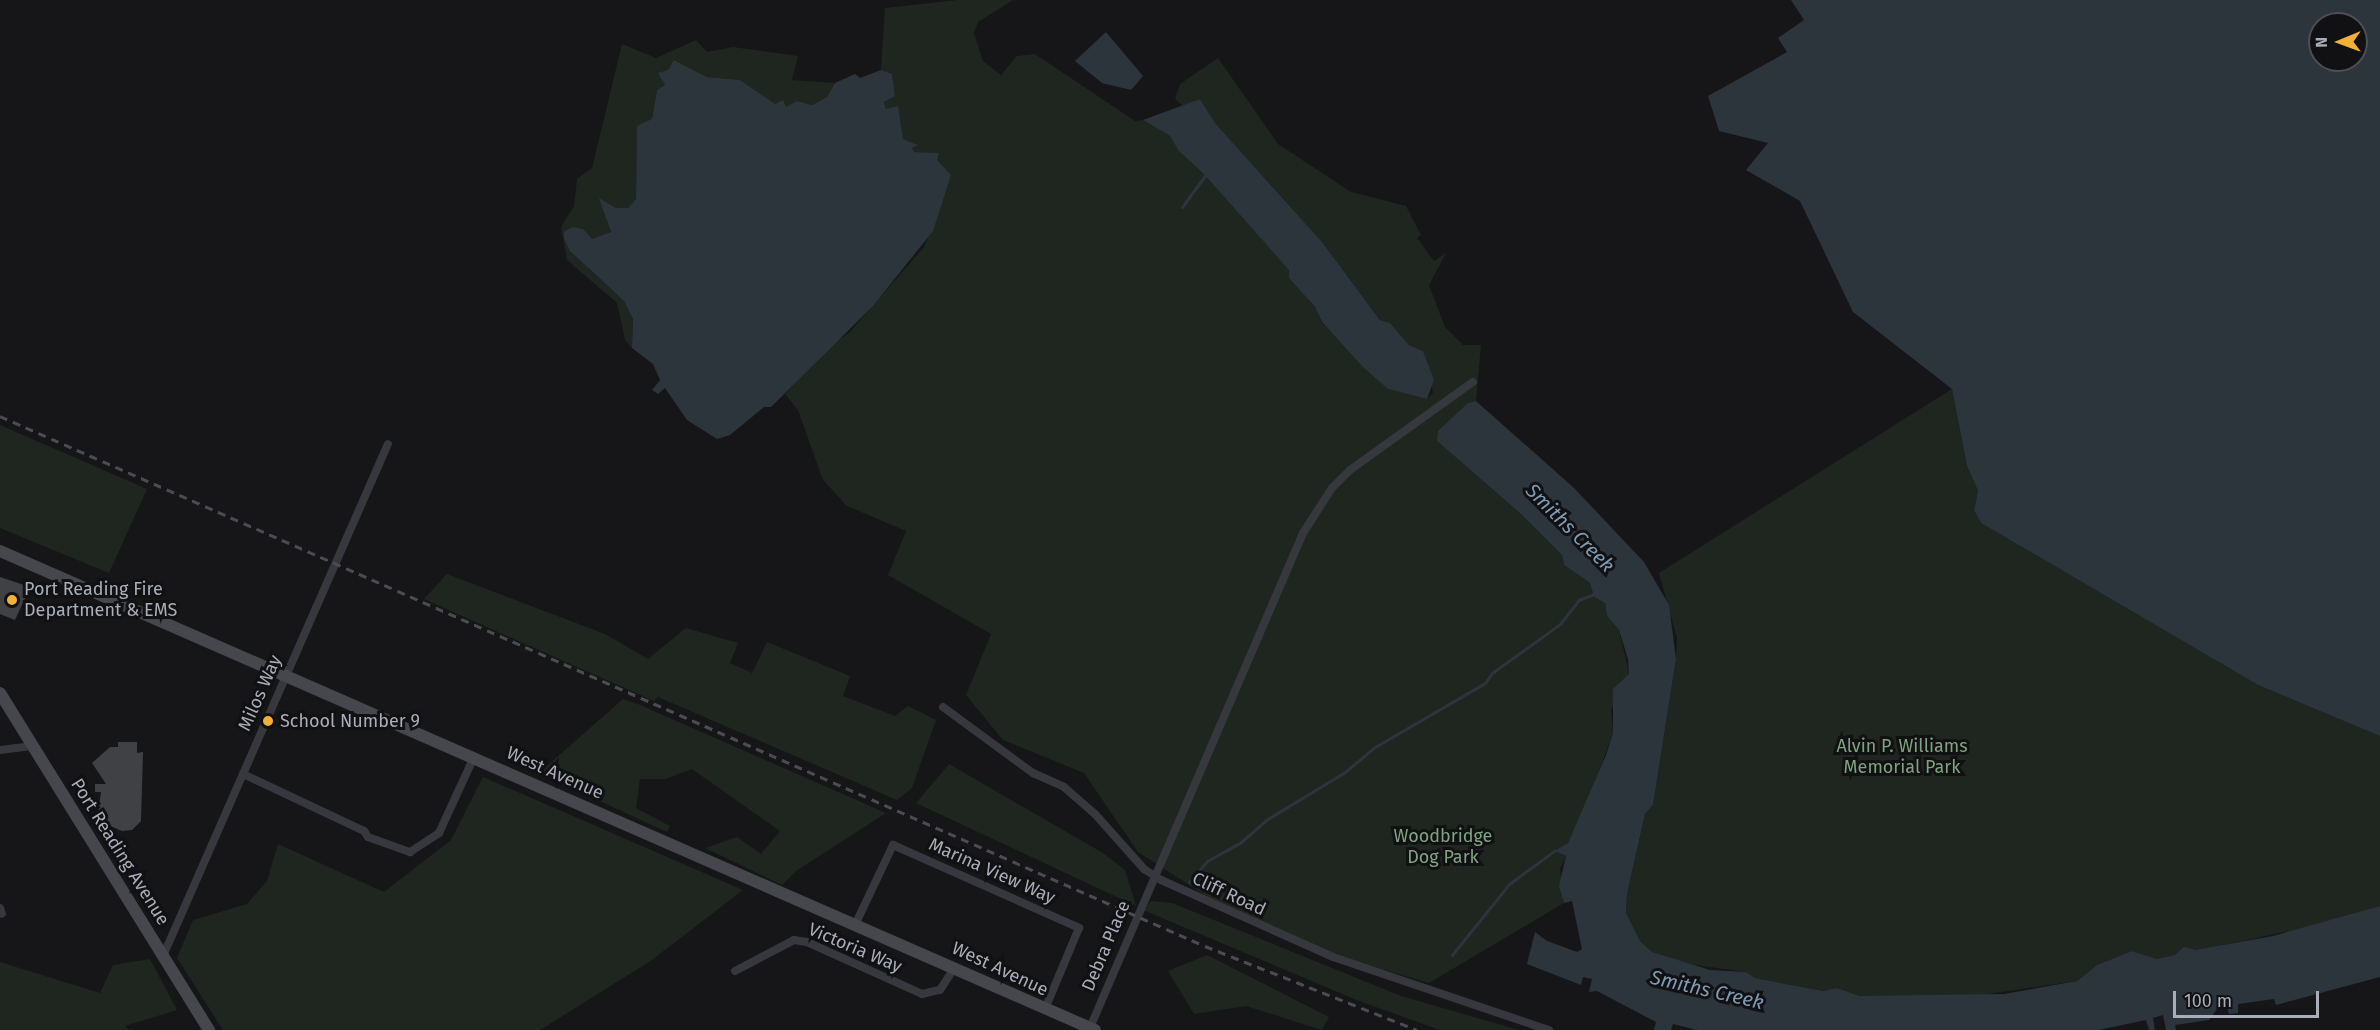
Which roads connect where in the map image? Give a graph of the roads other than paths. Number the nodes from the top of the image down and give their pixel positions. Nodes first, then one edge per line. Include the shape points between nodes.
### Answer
1 (1473, 382) dead end
2 (388, 444) dead end
3 (0, 550) edge
4 (287, 674) junction
5 (0, 693) edge
6 (943, 707) dead end
7 (34, 746) junction
8 (0, 750) edge
9 (474, 757) junction
10 (243, 774) junction
11 (1154, 876) junction
12 (855, 925) junction
13 (163, 956) junction
14 (955, 967) junction
15 (735, 971) dead end
16 (1045, 1009) junction
17 (1091, 1029) edge
18 (209, 1030) edge
19 (1549, 1030) edge

1 - 11 street, Debra Place via 1350,470 1332,488 1303,533
2 - 4 street, Milos Way
3 - 4 street, West Avenue
4 - 9 street, West Avenue
4 - 10 street, Milos Way
5 - 7 street, Port Reading Avenue
6 - 11 street, Cliff Road via 1033,773 1064,787
7 - 8 street
7 - 13 street, Port Reading Avenue
9 - 10 street via 439,833 411,852 368,837 364,831
9 - 12 street, West Avenue
10 - 13 street, Milos Way
11 - 17 street, Debra Place
11 - 19 street, Cliff Road via 1333,957
12 - 14 street, West Avenue
12 - 16 street, Marina View Way via 893,845 1079,928
13 - 18 street, Port Reading Avenue
14 - 15 street, Victoria Way via 940,990 922,994 807,942 794,940
14 - 16 street, West Avenue
16 - 17 street, West Avenue

